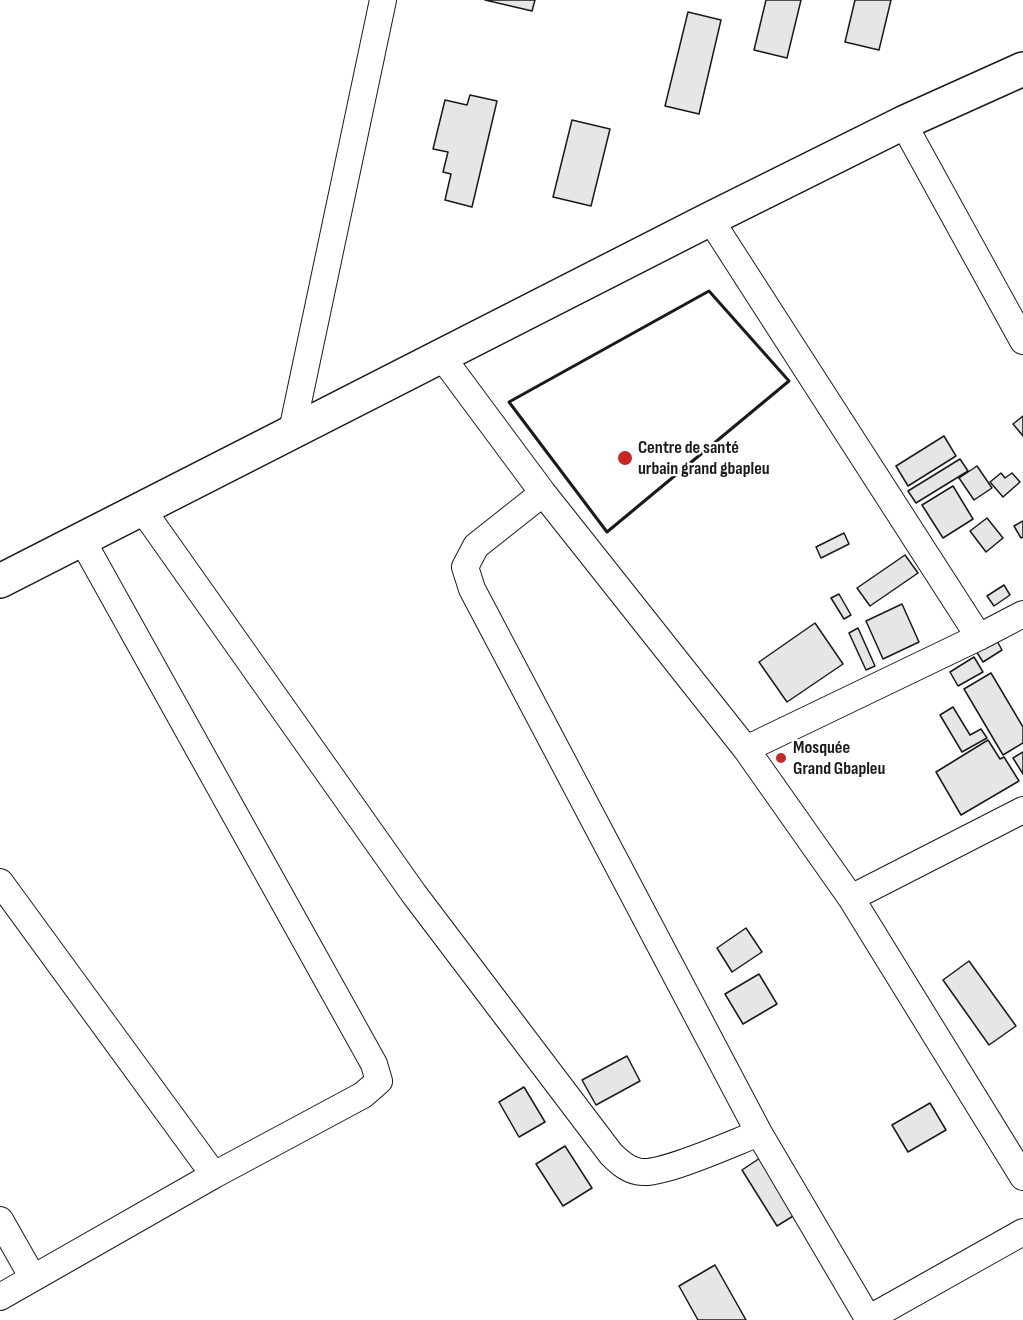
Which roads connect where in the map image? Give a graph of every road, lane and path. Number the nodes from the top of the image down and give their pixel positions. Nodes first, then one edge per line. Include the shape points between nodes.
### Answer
1 (382, 0) edge
2 (1023, 69) edge
3 (903, 123) junction
4 (710, 219) junction
5 (1023, 341) edge
6 (442, 357) junction
7 (292, 431) junction
8 (543, 493) junction
9 (142, 509) junction
10 (81, 538) junction
11 (0, 581) edge
12 (1023, 615) edge
13 (979, 637) junction
14 (746, 749) junction
15 (1023, 810) edge
16 (0, 882) edge
17 (851, 898) junction
18 (759, 1133) junction
19 (213, 1175) junction
20 (1023, 1177) edge
21 (0, 1220) edge
22 (1023, 1232) edge
23 (33, 1278) junction
24 (0, 1297) edge
25 (868, 1319) edge

1 - 7 street
2 - 3 main road
3 - 4 main road
3 - 5 street
4 - 6 main road
4 - 13 street
6 - 7 main road
6 - 8 street
7 - 9 main road
8 - 14 street
8 - 18 street via 476,546 465,567 472,589
9 - 10 main road
9 - 18 street via 414,894 611,1154 623,1166 642,1173
10 - 11 main road
10 - 19 street via 374,1064 379,1081 363,1095
12 - 13 street
13 - 14 street
14 - 17 street
15 - 17 street
16 - 19 street
17 - 20 street
18 - 25 street
19 - 23 street
21 - 23 street
22 - 25 street
23 - 24 street

